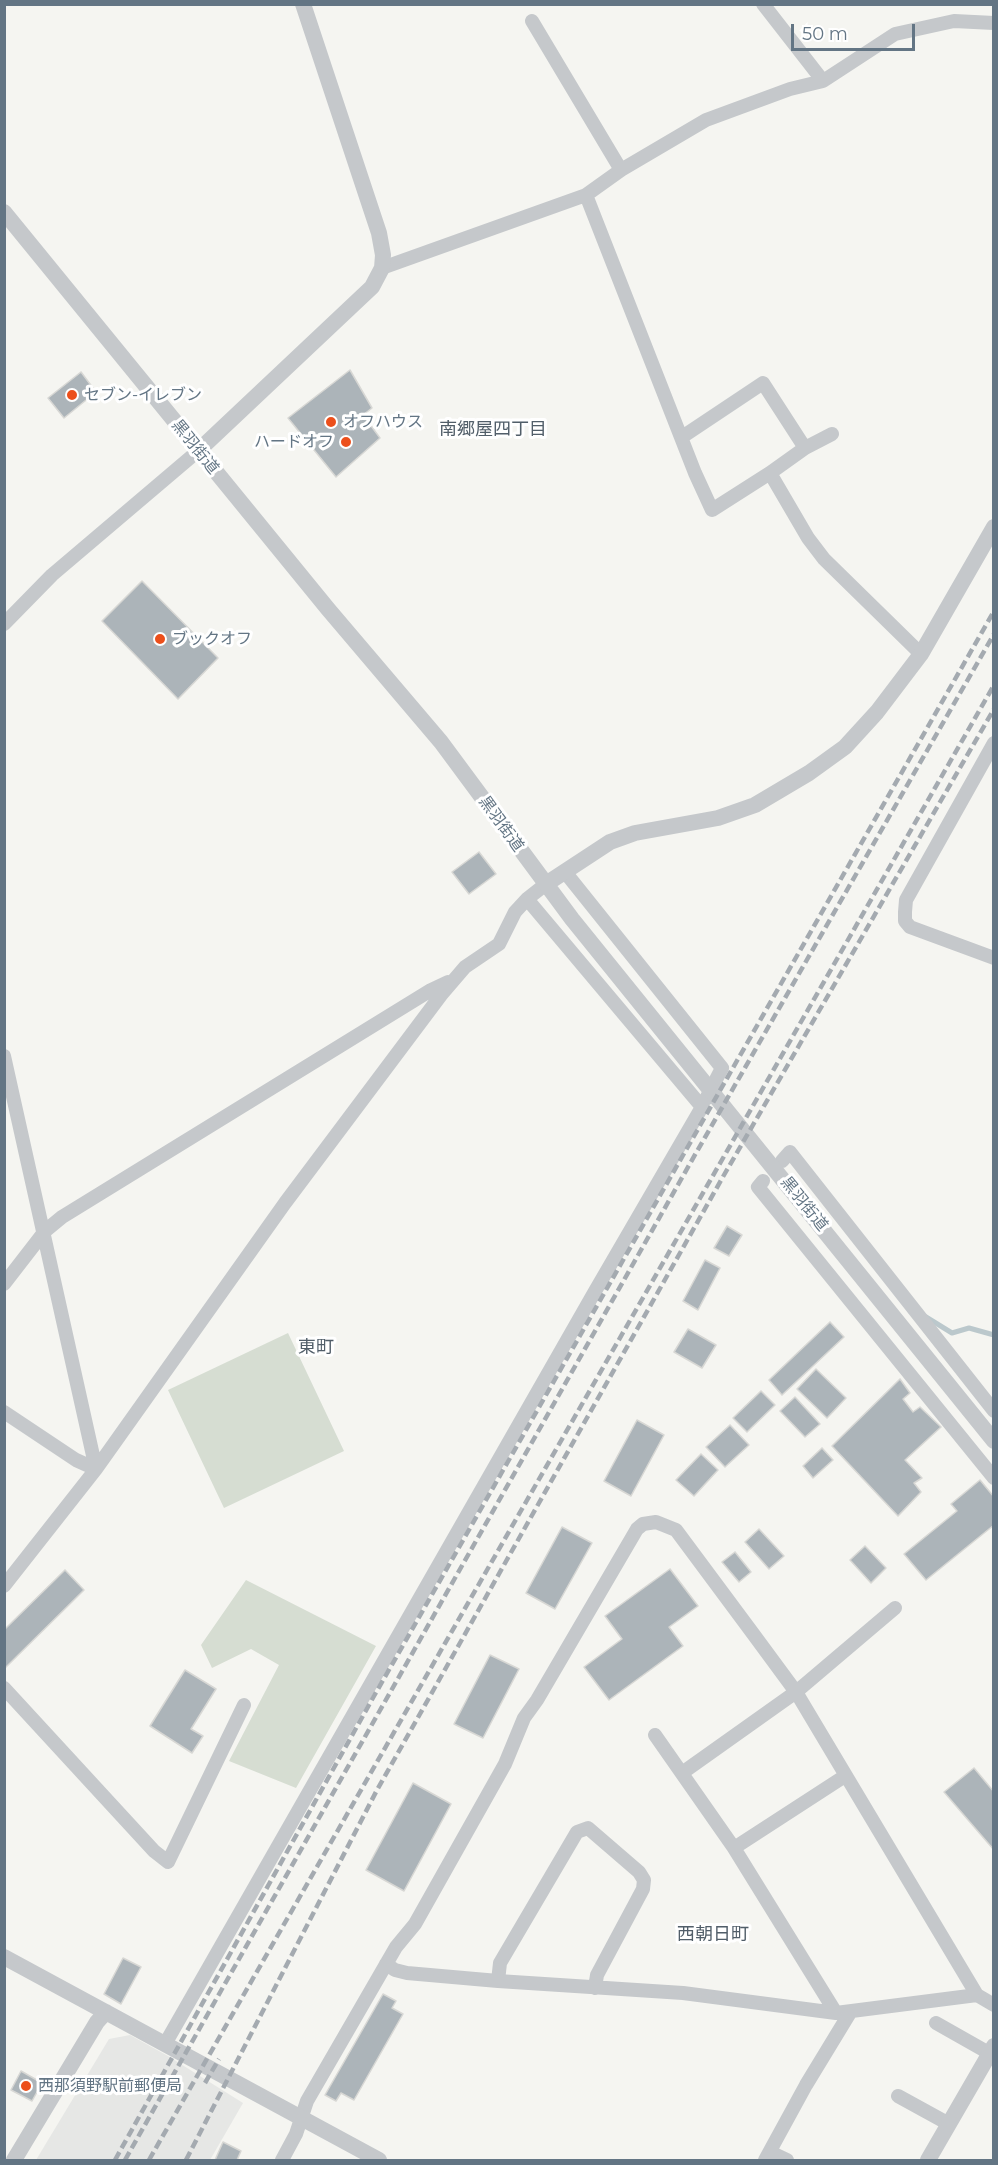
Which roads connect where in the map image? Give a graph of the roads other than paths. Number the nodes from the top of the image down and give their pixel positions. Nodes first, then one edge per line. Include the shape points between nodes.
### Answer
1 (303, 4) edge
2 (763, 4) edge
3 (532, 21) dead end
4 (993, 23) edge
5 (823, 81) junction
6 (621, 170) junction
7 (586, 195) junction
8 (4, 212) edge
9 (382, 268) junction
10 (832, 434) dead end
11 (682, 437) junction
12 (805, 448) junction
13 (198, 451) junction
14 (770, 473) junction
15 (993, 527) edge
16 (4, 624) edge
17 (921, 654) junction
18 (993, 743) edge
19 (565, 872) junction
20 (546, 885) junction
21 (527, 899) junction
22 (993, 958) edge
23 (453, 980) junction
24 (4, 1056) edge
25 (702, 1107) junction
26 (776, 1161) junction
27 (764, 1181) dead end
28 (45, 1231) junction
29 (4, 1284) edge
30 (993, 1411) edge
31 (4, 1412) edge
32 (993, 1441) edge
33 (96, 1469) junction
34 (993, 1478) edge
35 (4, 1586) edge
36 (895, 1608) dead end
37 (4, 1688) edge
38 (795, 1692) junction
39 (244, 1705) dead end
40 (655, 1735) dead end
41 (682, 1773) junction
42 (845, 1776) junction
43 (734, 1848) junction
44 (4, 1957) edge
45 (386, 1964) junction
46 (498, 1981) junction
47 (595, 1988) junction
48 (977, 1995) junction
49 (993, 2005) edge
50 (851, 2011) junction
51 (106, 2012) junction
52 (836, 2013) junction
53 (936, 2023) dead end
54 (165, 2044) junction
55 (991, 2050) edge
56 (898, 2096) dead end
57 (301, 2119) junction
58 (949, 2124) junction
59 (768, 2156) edge
60 (14, 2160) edge
61 (282, 2160) edge
62 (379, 2160) edge
63 (787, 2160) edge
64 (928, 2160) edge

1 - 9 street via 380,233
2 - 5 street
3 - 6 street
4 - 5 street via 954,21 895,34
5 - 6 street via 706,120
6 - 7 street
7 - 9 street
7 - 11 street
8 - 13 street, 黒羽街道
9 - 13 street via 372,287
10 - 12 street
11 - 12 street via 764,383
11 - 14 street via 712,510
12 - 14 street
13 - 16 street via 52,575
13 - 20 street, 黒羽街道 via 441,742
14 - 17 street via 824,559
15 - 17 street
17 - 19 street via 878,712 845,747 809,773 755,805 610,842
18 - 22 street via 906,900 905,912 910,927
19 - 20 street
19 - 25 street via 722,1068
20 - 21 street
20 - 26 street, 黒羽街道 via 697,1072
21 - 23 street via 515,912 499,944
21 - 25 street
23 - 28 street via 331,1050
23 - 33 street via 285,1203
24 - 28 street
25 - 54 street
26 - 30 street via 790,1152
26 - 32 street, 黒羽街道
27 - 34 street via 758,1187
28 - 29 street
28 - 33 street
31 - 33 street
33 - 35 street
36 - 38 street
37 - 39 street via 168,1862
38 - 41 street
38 - 42 street
38 - 45 street via 676,1530 656,1522 643,1524 524,1718 505,1764 415,1924
40 - 41 street
41 - 43 street
42 - 43 street
42 - 48 street
43 - 52 street
44 - 51 street
45 - 46 street via 407,1973
45 - 57 street via 307,2101
46 - 47 street
46 - 47 street via 500,1964 577,1832 588,1828 644,1880 643,1889 597,1974
47 - 52 street via 683,1993
48 - 49 street
48 - 50 street
50 - 52 street
50 - 59 street
51 - 54 street
51 - 60 street
53 - 55 street
54 - 57 street
55 - 58 street
56 - 58 street
57 - 61 street
57 - 62 street
58 - 64 street
59 - 63 street

